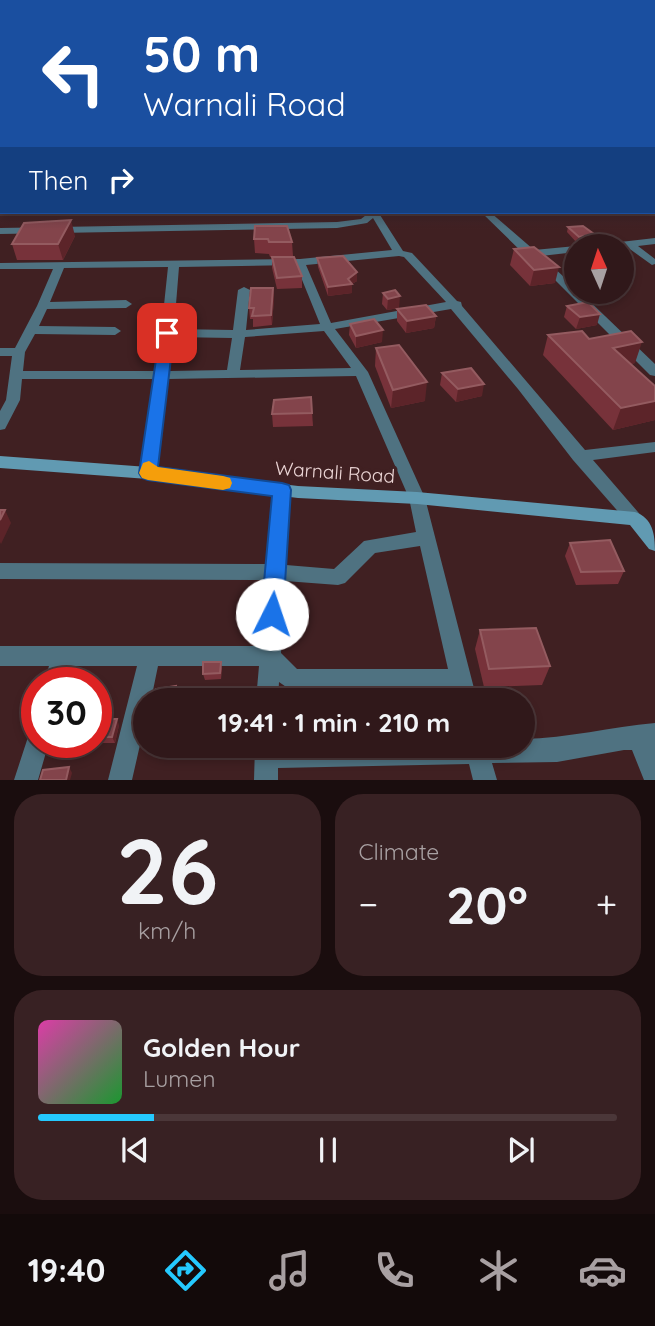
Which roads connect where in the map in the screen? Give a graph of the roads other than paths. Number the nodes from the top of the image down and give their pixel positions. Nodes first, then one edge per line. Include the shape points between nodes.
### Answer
1 (372, 214) edge
2 (375, 214) edge
3 (487, 214) edge
4 (0, 231) edge
5 (655, 242) edge
6 (634, 244) edge
7 (634, 248) edge
8 (564, 251) edge
9 (399, 253) junction
10 (530, 254) junction
11 (300, 262) junction
12 (652, 262) dead end
13 (174, 264) junction
14 (60, 265) junction
15 (0, 266) edge
16 (244, 290) dead end
17 (127, 304) dead end
18 (457, 304) junction
19 (43, 306) junction
20 (327, 327) junction
21 (30, 330) junction
22 (114, 331) dead end
23 (167, 333) junction
24 (239, 334) junction
25 (0, 352) edge
26 (19, 352) junction
27 (360, 372) junction
28 (655, 372) edge
29 (233, 373) junction
30 (17, 375) junction
31 (163, 376) junction
32 (0, 425) edge
33 (655, 447) edge
34 (579, 456) junction
35 (0, 462) edge
36 (148, 473) junction
37 (282, 490) junction
38 (417, 498) junction
39 (635, 519) junction
40 (427, 538) junction
41 (655, 544) edge
42 (0, 571) edge
43 (275, 572) junction
44 (0, 656) edge
45 (63, 656) junction
46 (268, 656) junction
47 (150, 657) junction
48 (60, 667) edge
49 (267, 688) edge
50 (429, 688) edge
51 (463, 688) edge
52 (655, 734) edge
53 (624, 738) junction
54 (535, 750) edge
55 (32, 758) edge
56 (319, 758) edge
57 (479, 758) edge
58 (266, 761) edge
59 (655, 778) edge
60 (26, 780) edge
61 (120, 780) edge
62 (485, 780) edge

1 - 4 street via 364,221 337,225
2 - 9 street
3 - 10 street
5 - 6 street
7 - 12 street
8 - 10 street
9 - 11 street
9 - 18 street via 408,255
10 - 28 street
11 - 13 street
11 - 20 street
13 - 14 street
13 - 23 street
14 - 15 street
14 - 19 street
16 - 24 street
17 - 19 street
18 - 20 street
18 - 34 street
19 - 21 street
20 - 24 street
20 - 27 street
21 - 22 street
21 - 26 street
23 - 24 street
23 - 31 street
24 - 29 street
25 - 26 street
26 - 30 street
27 - 29 street
27 - 38 street
29 - 31 street
30 - 31 street
30 - 32 street via 13,400
31 - 36 street
33 - 34 street
34 - 39 street
35 - 36 main road, Warnali Road
36 - 37 main road, Warnali Road
37 - 38 main road, Warnali Road
37 - 43 street
38 - 39 main road, Warnali Road
38 - 40 street
39 - 41 main road
40 - 43 street via 370,546 338,577
40 - 51 street
42 - 43 street
43 - 46 street
44 - 45 street
45 - 47 street
45 - 48 street
46 - 47 street
46 - 49 street
46 - 50 street via 292,680
47 - 61 street
52 - 53 street
53 - 54 street
53 - 59 street via 639,739
55 - 60 street
56 - 58 street
57 - 62 street

